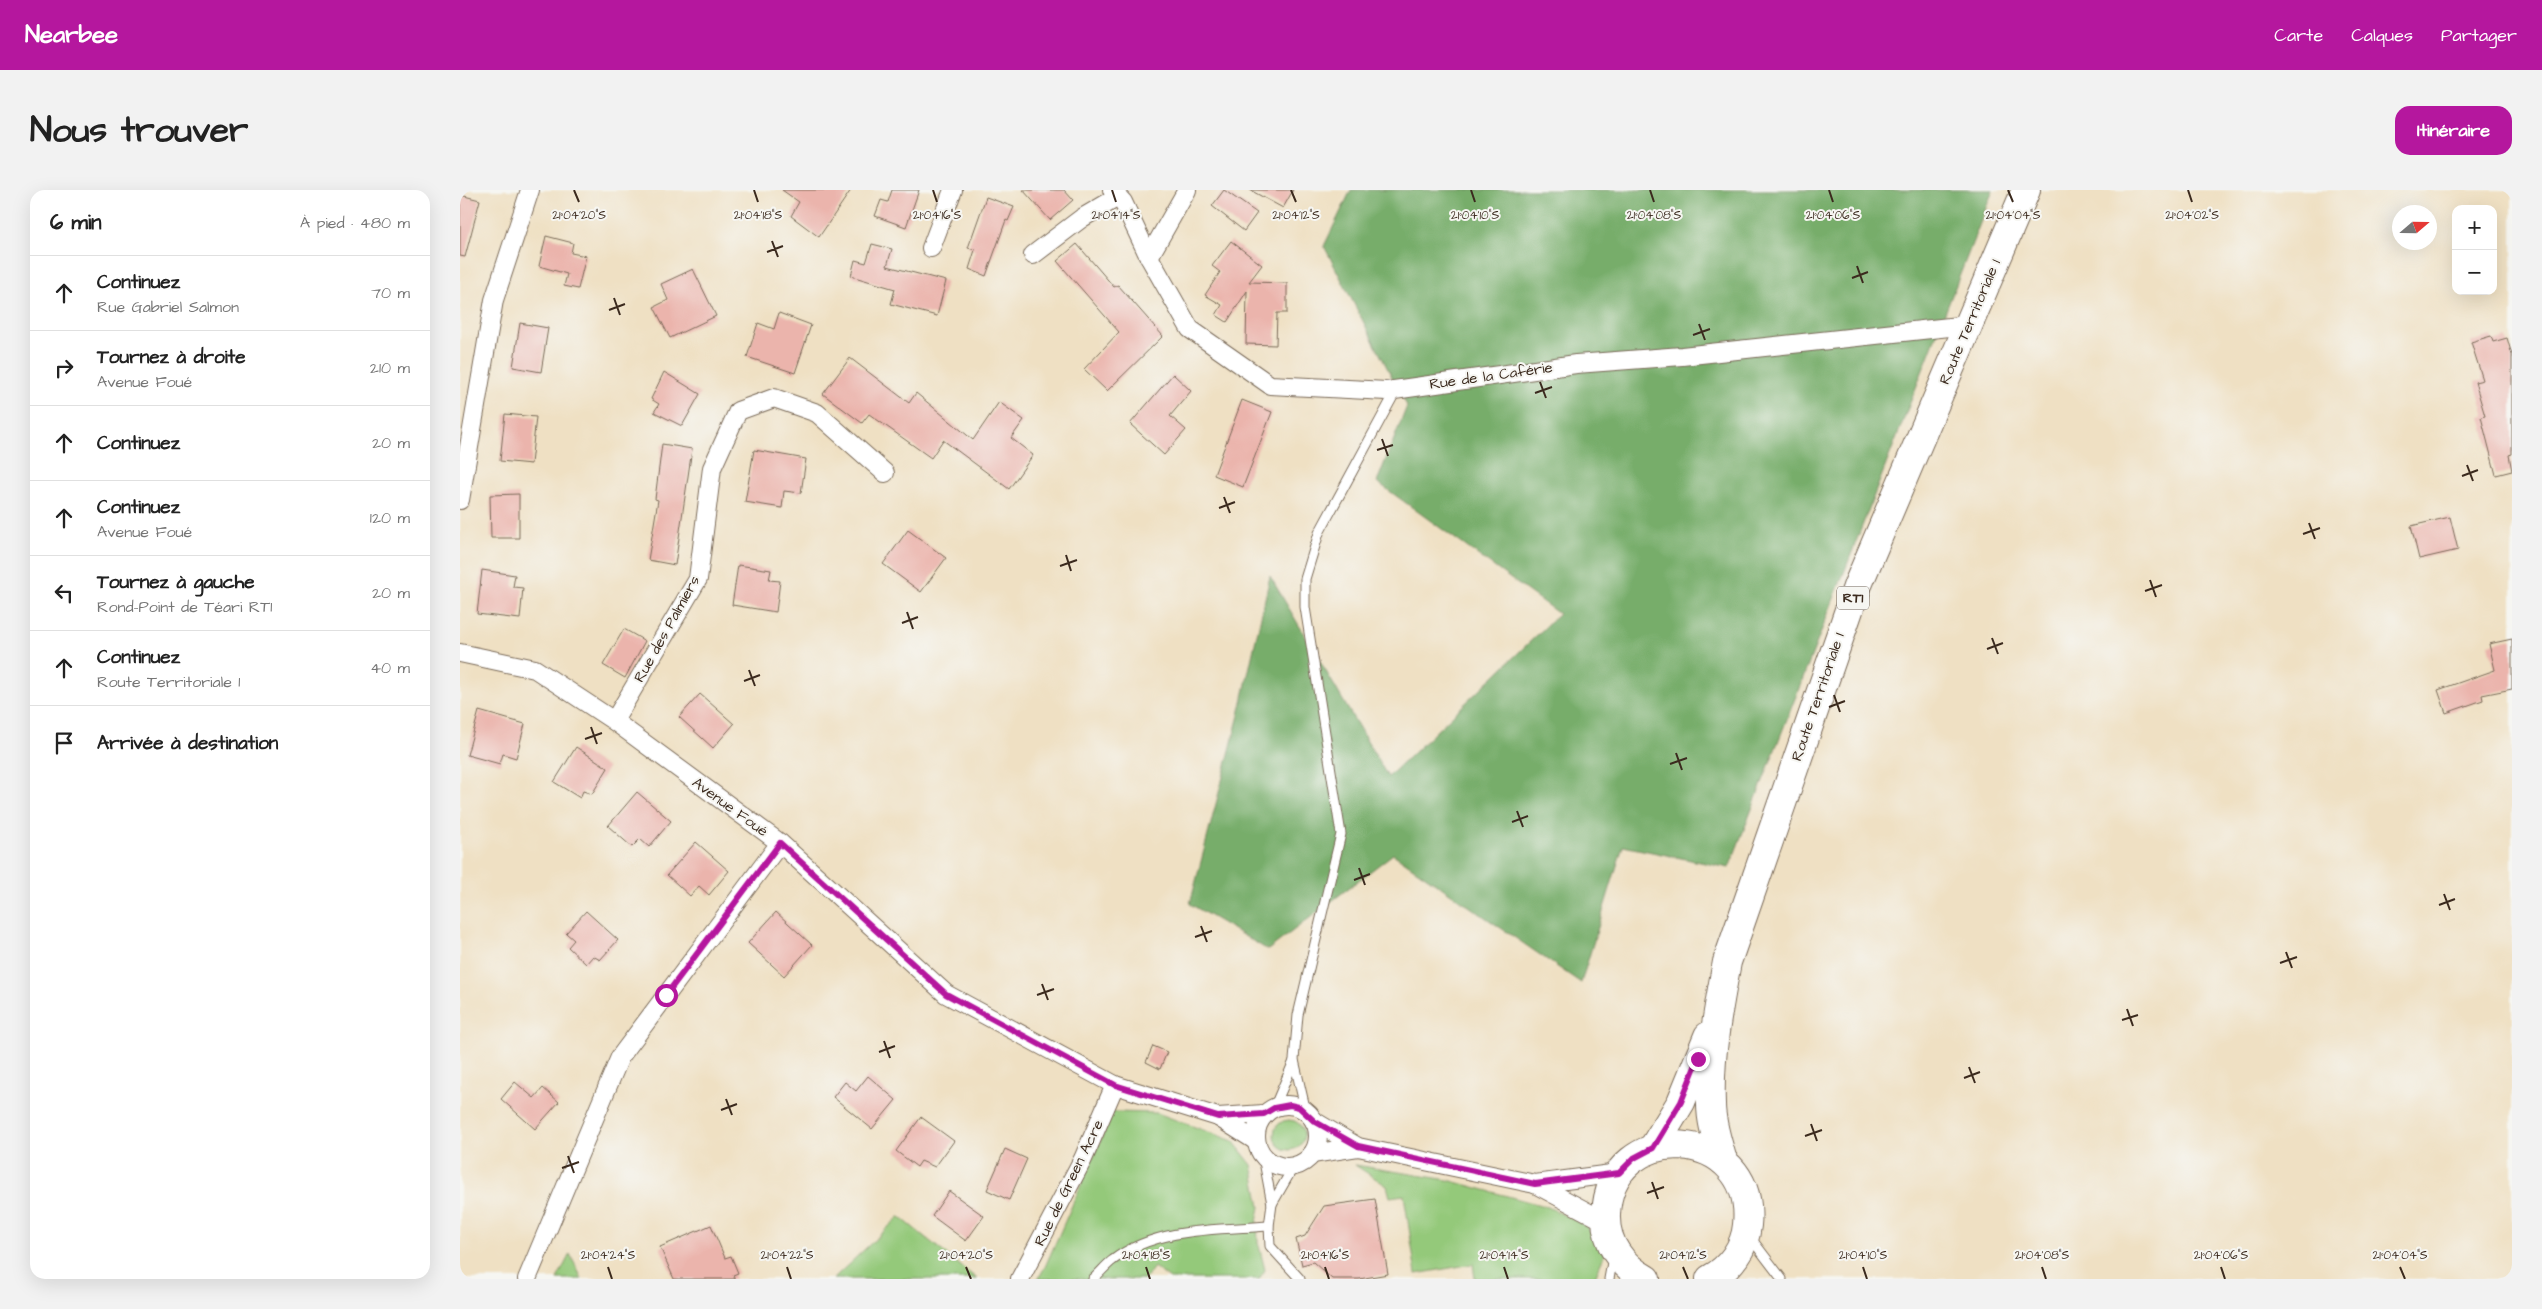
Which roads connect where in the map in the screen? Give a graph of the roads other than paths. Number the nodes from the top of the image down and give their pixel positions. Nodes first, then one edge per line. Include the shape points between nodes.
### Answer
1 (530, 190) edge
2 (952, 190) edge
3 (1187, 190) edge
4 (2026, 190) edge
5 (1115, 194) edge
6 (931, 248) dead end
7 (1033, 255) dead end
8 (1149, 257) junction
9 (1968, 325) junction
10 (1397, 389) junction
11 (885, 473) dead end
12 (460, 500) edge
13 (460, 653) edge
14 (614, 721) junction
15 (780, 843) junction
16 (1716, 1018) junction
17 (1294, 1060) junction
18 (1115, 1085) junction
19 (1269, 1111) junction
20 (1310, 1116) junction
21 (1218, 1117) junction
22 (1358, 1146) junction
23 (1259, 1148) junction
24 (1653, 1148) junction
25 (1312, 1154) junction
26 (1724, 1161) junction
27 (1294, 1166) junction
28 (1619, 1173) junction
29 (1535, 1184) junction
30 (1272, 1204) junction
31 (1606, 1222) junction
32 (1269, 1226) junction
33 (1747, 1233) junction
34 (1614, 1250) junction
35 (1640, 1277) edge
36 (1719, 1278) edge
37 (527, 1279) edge
38 (1020, 1279) edge
39 (1094, 1279) edge
40 (1300, 1279) edge
41 (1609, 1279) edge
42 (1782, 1279) edge

1 - 12 street via 494,300
2 - 6 street
3 - 8 street
4 - 9 main road, Route Territoriale 1 / RT1
5 - 7 street
5 - 8 street, Rue de la Caférie
8 - 10 street, Rue de la Caférie via 1190,329 1270,385
9 - 10 street, Rue de la Caférie via 1576,364
9 - 16 main road, Route Territoriale 1 / RT1 via 1857,587 1727,962
10 - 17 lane via 1320,533 1306,579 1305,607 1341,834 1298,1015
11 - 14 street, Rue des Palmiers via 817,413 774,398 738,411 712,468 698,579
13 - 14 street, Avenue Foué via 535,669
14 - 15 street, Avenue Foué
15 - 18 street, Avenue Foué via 946,994
15 - 37 street via 620,1057
16 - 24 main road, Route Territoriale 1 / RT1 via 1681,1102
16 - 26 main road, Route Territoriale 1 / RT1 via 1711,1104
17 - 19 lane
17 - 20 lane
18 - 21 street, Avenue Foué
18 - 38 street, Rue de Green Acre via 1083,1159
19 - 20 street via 1290,1105
19 - 21 street, Avenue Foué
19 - 23 street via 1256,1131
20 - 22 street
20 - 25 street via 1318,1137
21 - 23 street, Avenue Foué
22 - 25 street
22 - 29 street
23 - 27 street via 1277,1166
23 - 30 lane
24 - 26 main road via 1671,1144 1690,1145 1708,1150
24 - 28 main road via 1634,1158
25 - 27 street
26 - 33 main road via 1745,1193
27 - 30 lane
28 - 29 street
28 - 31 main road via 1606,1205
29 - 31 street
30 - 32 lane
31 - 34 main road
32 - 39 lane via 1188,1232 1145,1242 1112,1260
32 - 40 lane via 1270,1246
33 - 36 main road via 1740,1249
33 - 42 lane
34 - 35 main road
34 - 41 lane

